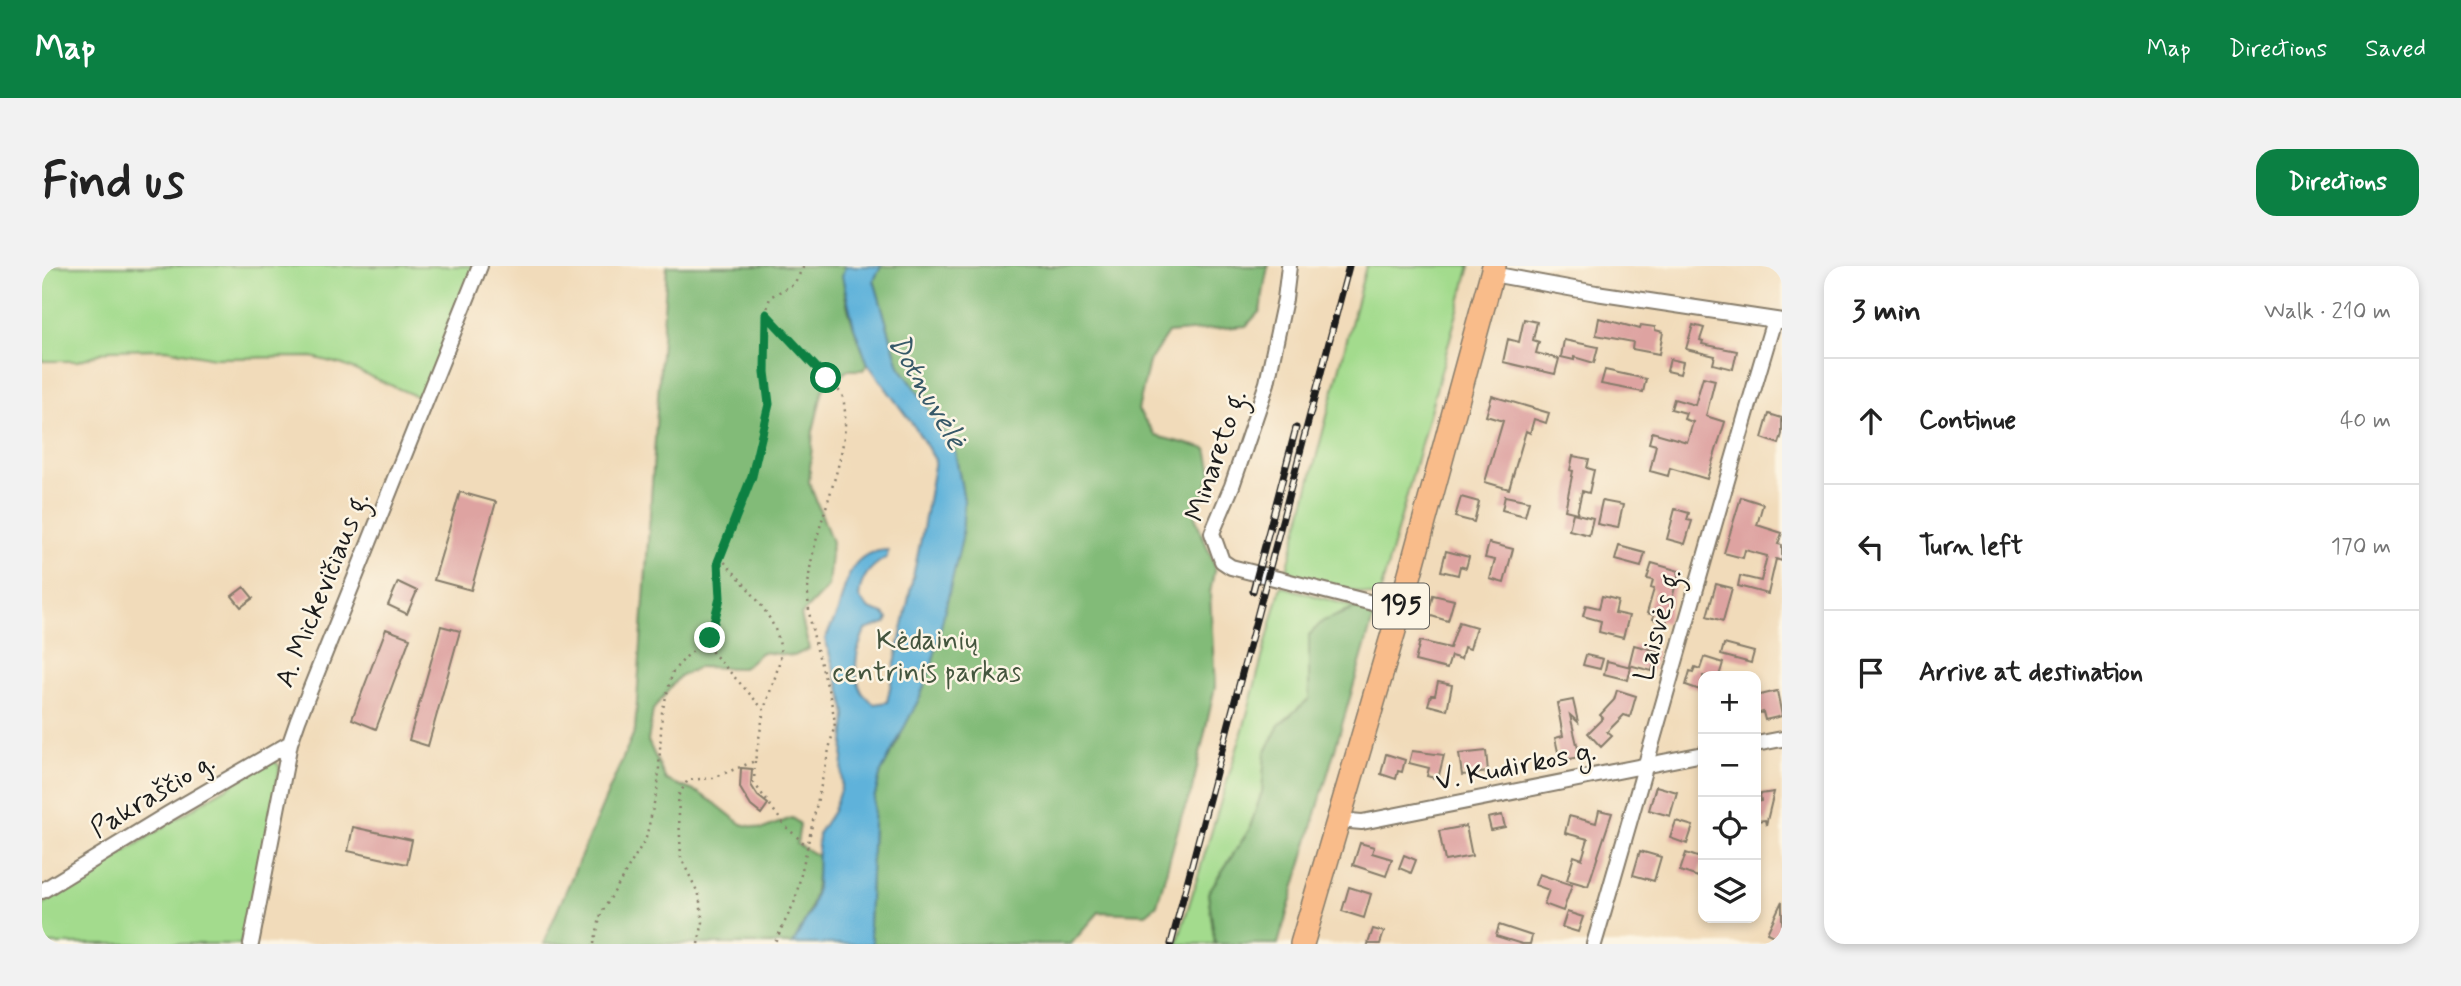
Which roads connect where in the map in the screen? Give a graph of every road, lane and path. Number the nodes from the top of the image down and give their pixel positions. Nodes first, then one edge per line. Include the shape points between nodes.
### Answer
1 (480, 266) edge
2 (804, 266) edge
3 (1289, 266) edge
4 (1493, 270) edge
5 (766, 314) junction
6 (1778, 320) edge
7 (720, 557) junction
8 (1400, 610) junction
9 (704, 643) junction
10 (764, 710) junction
11 (1782, 739) edge
12 (290, 743) junction
13 (1761, 743) edge
14 (1698, 755) edge
15 (755, 761) junction
16 (1647, 765) junction
17 (1338, 820) junction
18 (808, 847) junction
19 (42, 891) edge
20 (251, 944) edge
21 (594, 944) edge
22 (698, 944) edge
23 (774, 944) edge
24 (1302, 944) edge
25 (1594, 944) edge

1 - 12 street, A. Mickevičiaus g.
2 - 5 path via 794,284 770,297
3 - 8 street, Minareto g. via 1267,383 1212,533 1214,543 1222,561 1241,571
4 - 6 street via 1596,293
4 - 8 main road, 195
5 - 7 path via 769,404 752,476
5 - 18 path via 842,394 847,412 808,592 810,620 835,723
6 - 16 street, Laisvės g. via 1702,562
7 - 9 path via 720,598 710,638
7 - 10 path via 765,609 778,641 780,656
8 - 17 main road, 195
9 - 10 path
9 - 21 path via 673,671 662,712 659,786 646,838 601,914
10 - 15 path
11 - 13 street
12 - 19 street, Pakraščio g.
12 - 20 street, A. Mickevičiaus g.
14 - 16 street, V. Kudirkos g.
15 - 18 path via 754,783 785,826
15 - 22 path via 713,778 688,779 678,796 681,859 698,895 703,922
16 - 17 street, V. Kudirkos g. via 1362,822
16 - 25 street, Laisvės g.
17 - 24 main road, 195
18 - 23 path via 795,901

